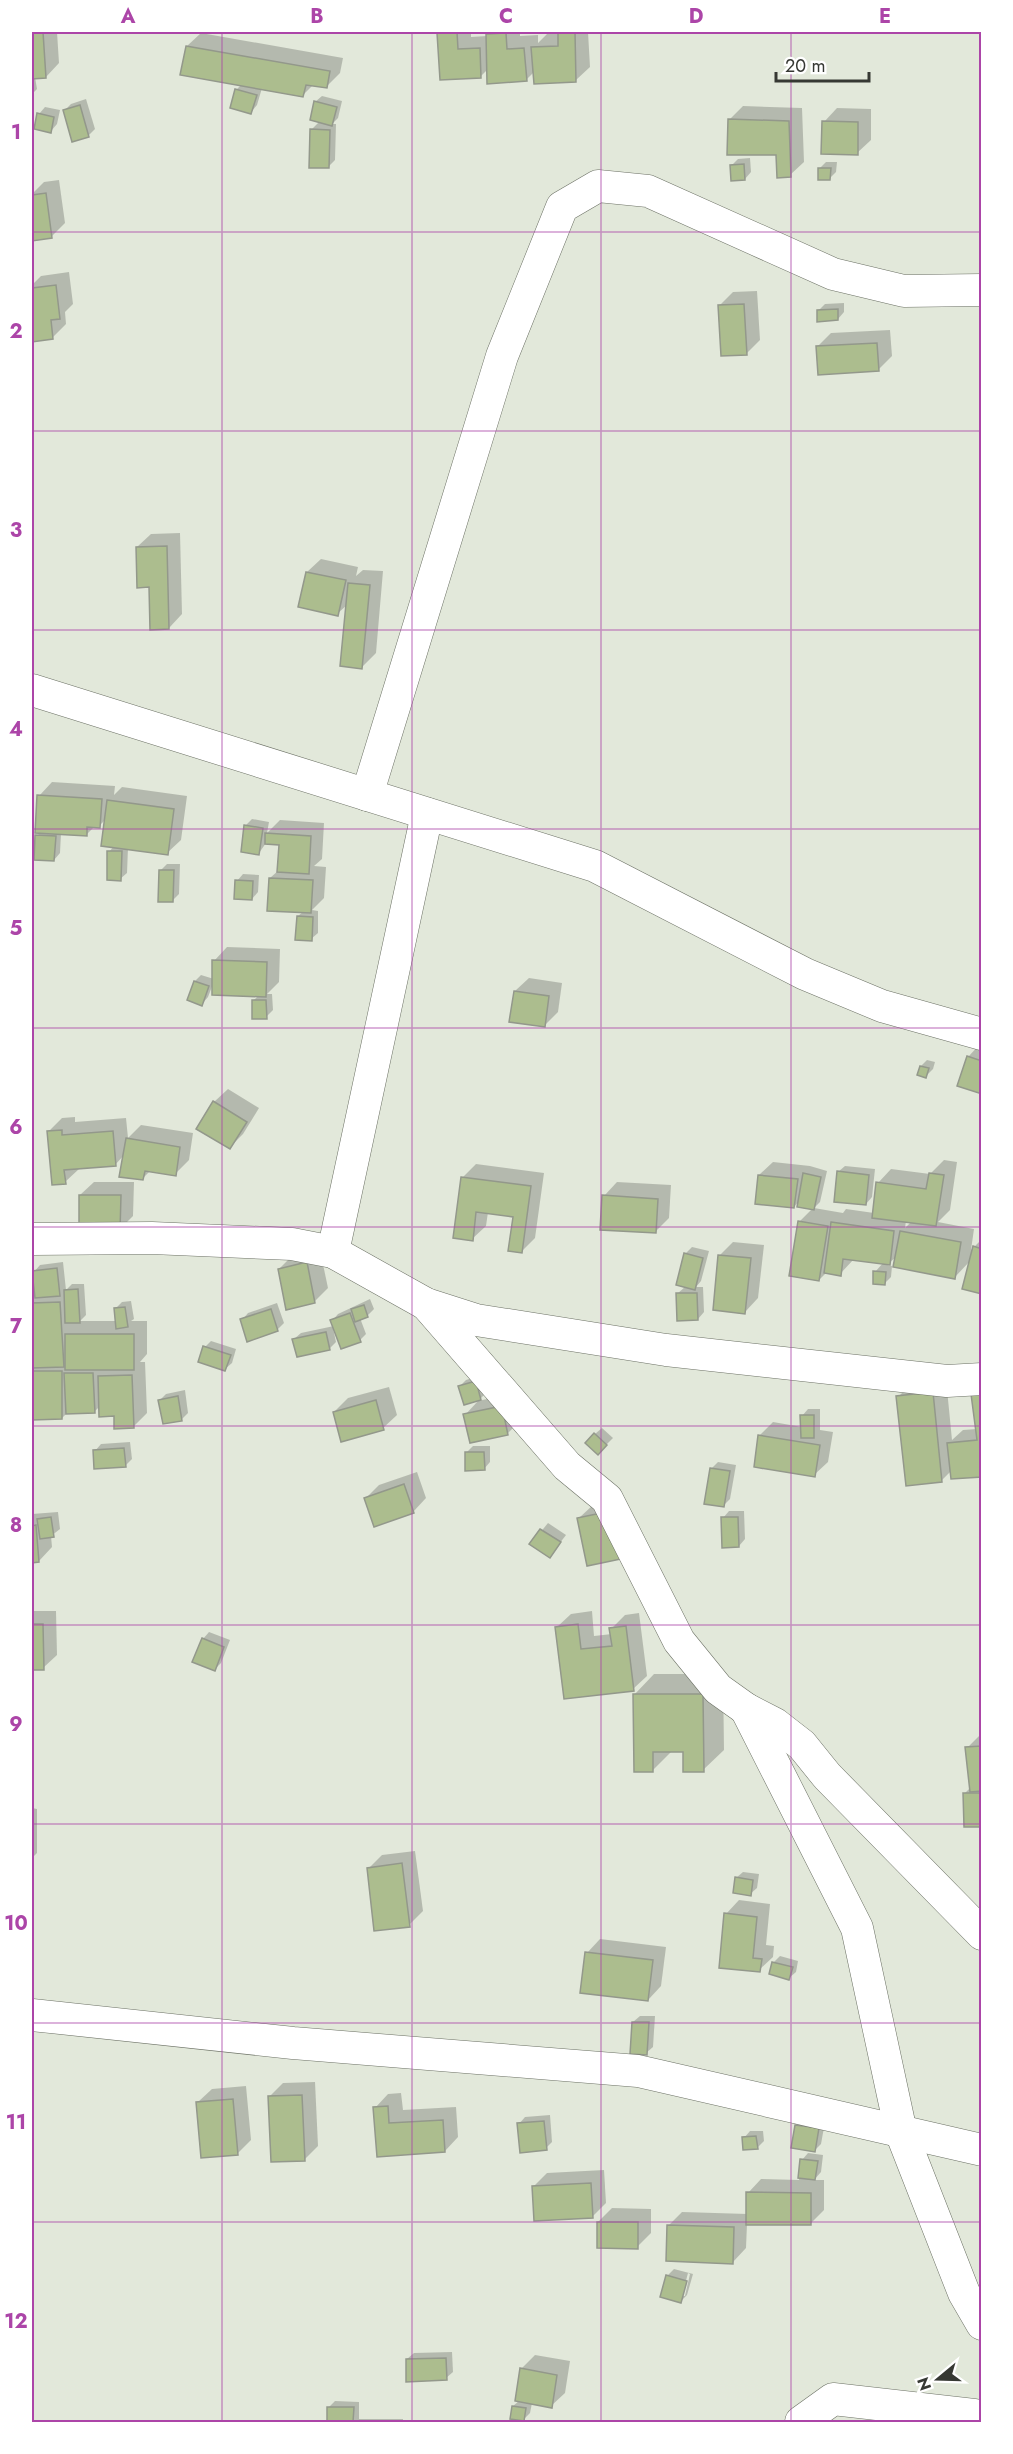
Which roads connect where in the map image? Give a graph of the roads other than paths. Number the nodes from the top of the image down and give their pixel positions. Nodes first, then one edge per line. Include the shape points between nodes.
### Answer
1 (981, 290) edge
2 (32, 690) edge
3 (367, 795) junction
4 (427, 814) junction
5 (981, 1034) edge
6 (32, 1239) edge
7 (333, 1252) junction
8 (426, 1304) junction
9 (981, 1379) edge
10 (746, 1709) junction
11 (981, 1934) edge
12 (32, 2015) edge
13 (901, 2132) junction
14 (981, 2150) edge
15 (981, 2324) edge
16 (981, 2419) edge
17 (801, 2422) edge

1 - 3 street via 904,291 833,274 648,191 598,186 562,207 502,356
2 - 3 street
3 - 4 street
4 - 5 street via 596,866 804,974 882,1006
4 - 7 street
6 - 7 street via 292,1244
7 - 8 street
8 - 9 street via 476,1320 666,1350 947,1381
8 - 10 street via 567,1466 607,1499 679,1641 718,1689
10 - 11 street via 775,1724 802,1745 827,1776
10 - 13 street via 857,1928
12 - 13 street via 293,2043 638,2071
13 - 14 street
13 - 15 street via 964,2293
16 - 17 street via 974,2415 833,2399

